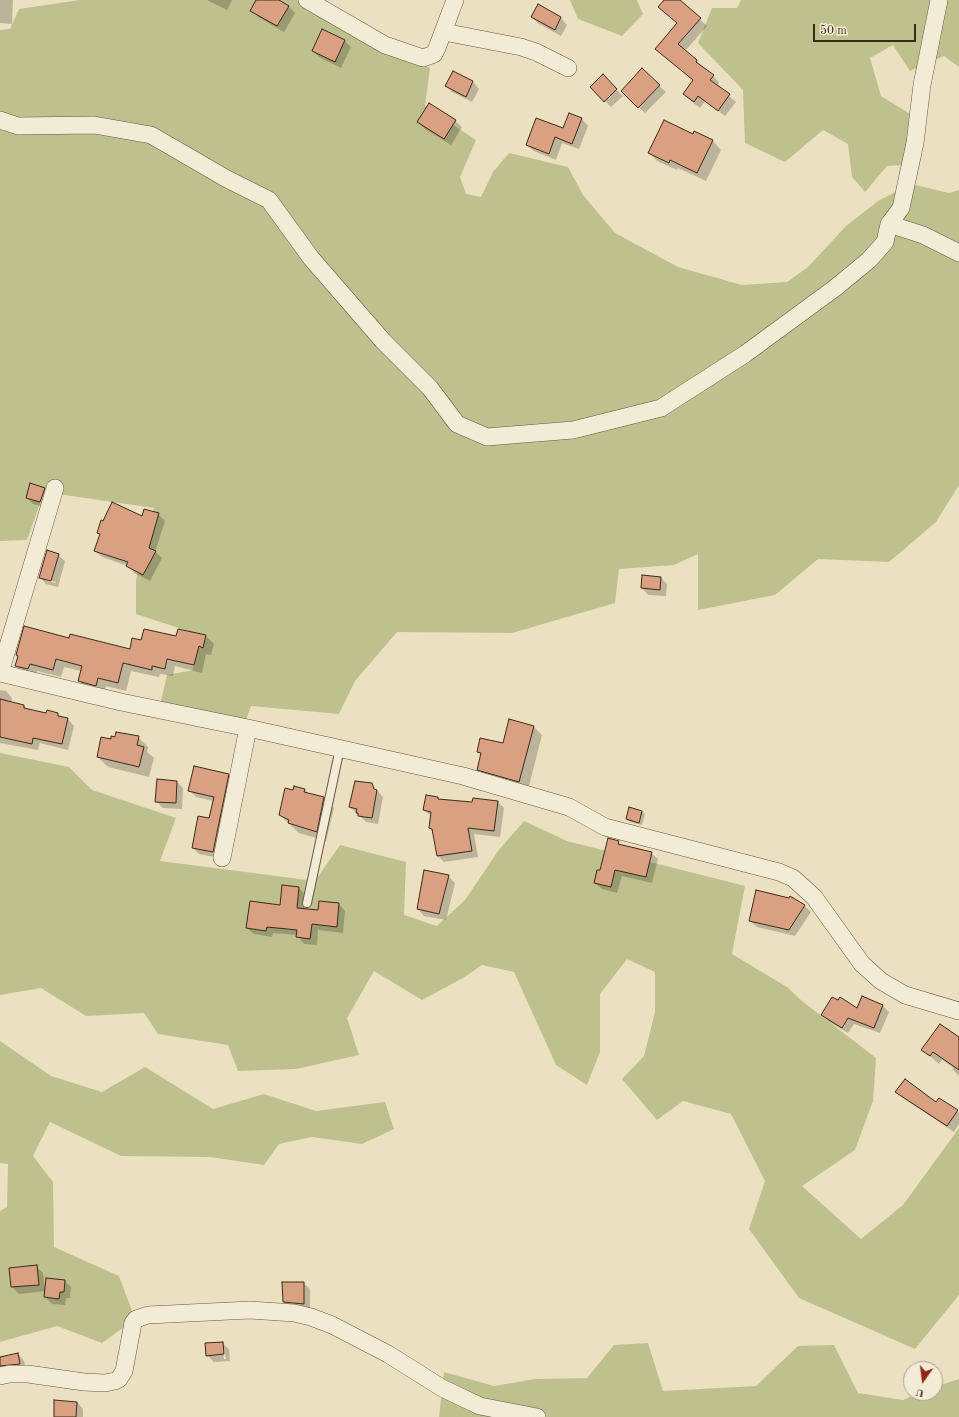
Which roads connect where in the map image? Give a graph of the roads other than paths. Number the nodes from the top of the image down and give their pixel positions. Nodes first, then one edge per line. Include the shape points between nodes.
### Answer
1 (307, 0) edge
2 (455, 0) edge
3 (939, 0) edge
4 (444, 32) junction
5 (568, 68) dead end
6 (0, 120) edge
7 (889, 224) junction
8 (959, 252) edge
9 (55, 488) dead end
10 (0, 673) edge
11 (248, 728) junction
12 (340, 748) junction
13 (222, 858) dead end
14 (308, 903) dead end
15 (959, 1011) edge
16 (0, 1376) edge
17 (537, 1417) edge

1 - 4 street via 385,45 416,57 429,57 434,54
2 - 4 street
3 - 7 street via 922,85 915,143 901,208
4 - 5 street via 521,47
6 - 7 street via 18,126 94,126 151,135 269,200 311,258 383,340 430,388 457,424 487,437 573,430 661,408 745,354 835,288 885,242
7 - 8 street via 923,235
9 - 10 street
10 - 11 street via 121,702
11 - 12 street
11 - 13 street
12 - 14 lane
12 - 15 street via 471,778 569,806 605,827 779,872 793,878 814,896 862,964 880,981 905,995
16 - 17 street via 28,1374 105,1383 119,1379 124,1371 132,1323 136,1319 148,1316 250,1310 294,1313 332,1325 388,1354 442,1388 480,1406

